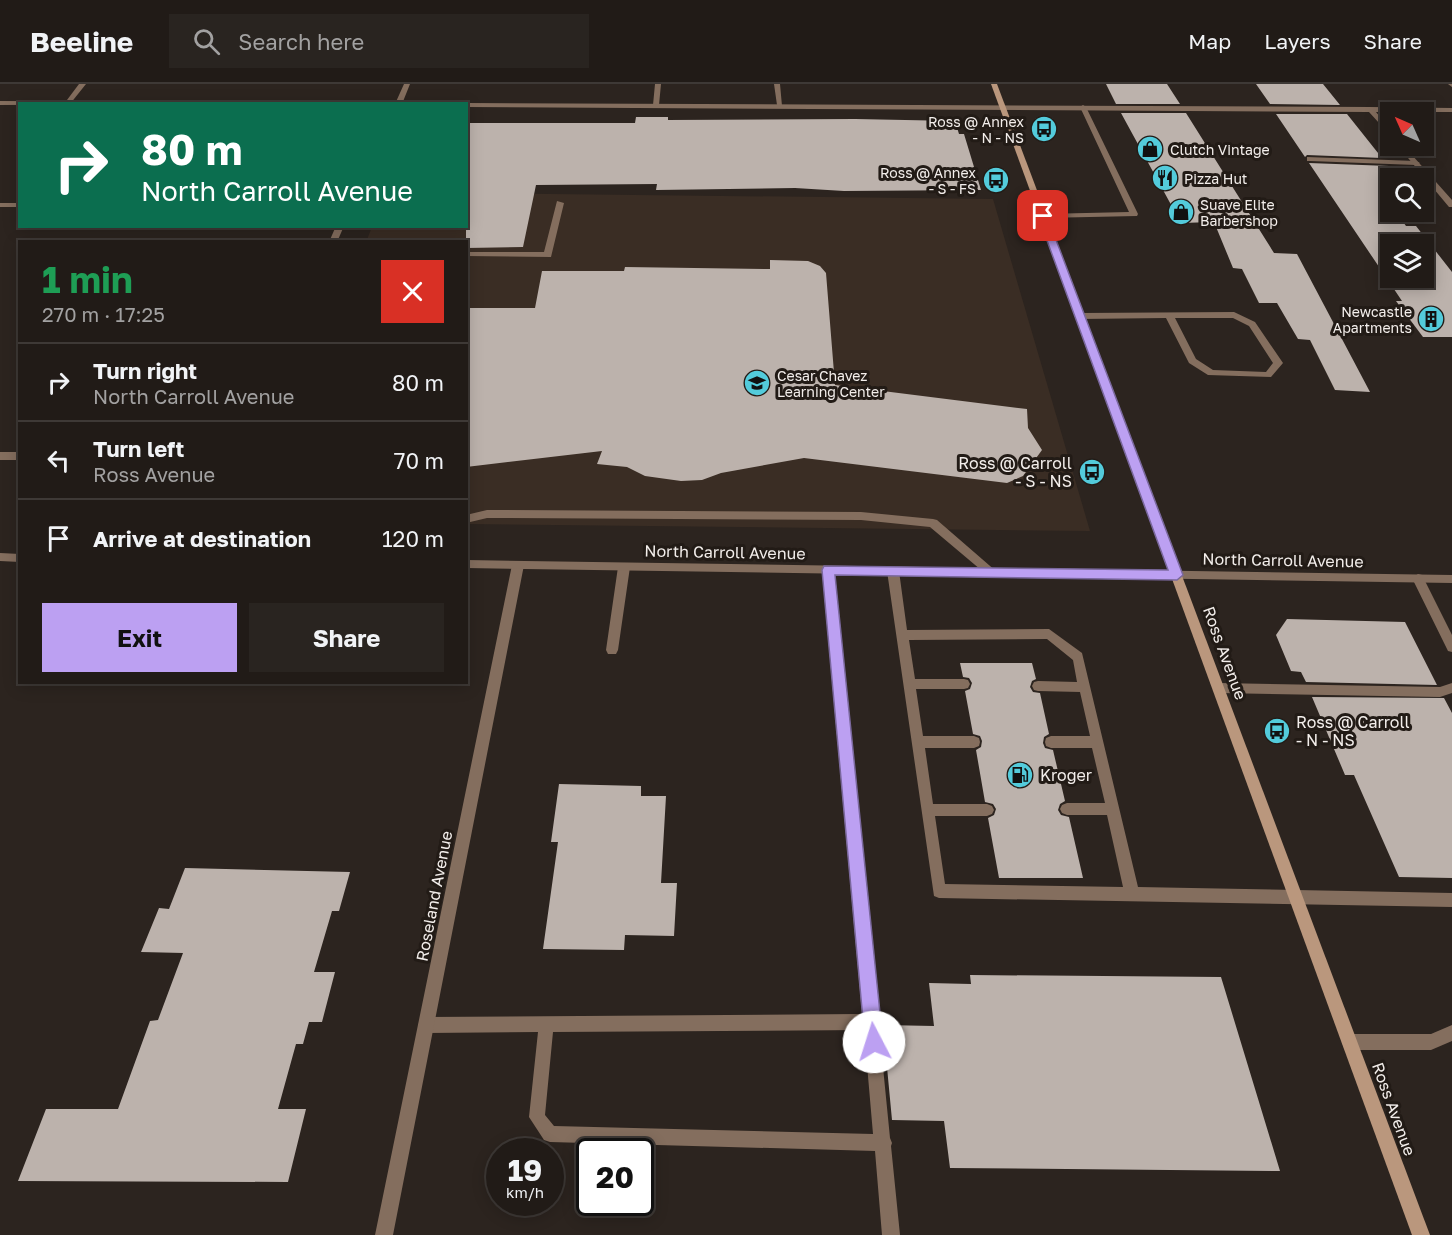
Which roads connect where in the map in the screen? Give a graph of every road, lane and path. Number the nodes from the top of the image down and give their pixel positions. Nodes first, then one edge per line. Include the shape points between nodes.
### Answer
1 (83, 84) edge
2 (407, 84) edge
3 (658, 84) edge
4 (777, 84) edge
5 (994, 84) edge
6 (68, 102) edge
7 (399, 102) edge
8 (0, 103) edge
9 (18, 103) edge
10 (468, 105) edge
11 (656, 105) junction
12 (780, 105) junction
13 (1002, 106) junction
14 (1083, 107) junction
15 (1370, 109) junction
16 (1452, 110) edge
17 (1380, 121) edge
18 (1410, 156) edge
19 (1310, 159) dead end
20 (1416, 163) junction
21 (560, 203) dead end
22 (0, 205) edge
23 (18, 205) edge
24 (1452, 205) edge
25 (1043, 216) junction
26 (468, 254) edge
27 (1169, 315) junction
28 (1080, 316) junction
29 (0, 456) edge
30 (18, 456) edge
31 (468, 519) edge
32 (0, 557) edge
33 (18, 558) edge
34 (468, 564) edge
35 (518, 565) junction
36 (624, 567) junction
37 (828, 570) junction
38 (893, 571) junction
39 (991, 572) junction
40 (1177, 575) junction
41 (1418, 578) junction
42 (1452, 579) edge
43 (902, 634) junction
44 (1452, 647) edge
45 (612, 650) dead end
46 (909, 684) junction
47 (964, 684) dead end
48 (1038, 686) dead end
49 (1085, 687) junction
50 (1218, 688) junction
51 (1452, 688) edge
52 (918, 742) junction
53 (974, 742) dead end
54 (1051, 742) dead end
55 (1097, 742) junction
56 (1067, 809) dead end
57 (928, 810) junction
58 (987, 810) dead end
59 (1112, 810) junction
60 (1132, 894) junction
61 (1296, 898) junction
62 (1452, 900) edge
63 (872, 1022) junction
64 (426, 1025) junction
65 (546, 1026) junction
66 (1452, 1034) edge
67 (1350, 1042) junction
68 (884, 1143) junction
69 (384, 1235) edge
70 (891, 1235) edge
71 (1421, 1235) edge

1 - 6 street
2 - 7 street
3 - 11 street
4 - 12 street
5 - 13 main road, Ross Avenue
8 - 9 street
10 - 11 street
11 - 12 street
12 - 13 street
13 - 14 street
13 - 25 main road, Ross Avenue
14 - 15 street
14 - 25 street via 1134,214
15 - 16 street
15 - 17 street
18 - 20 street
19 - 20 street
20 - 24 street
21 - 26 street via 548,255
22 - 23 street
25 - 28 main road, Ross Avenue
27 - 27 street via 1234,315 1252,324 1278,363 1268,375 1211,373 1192,362
27 - 28 street
28 - 40 main road, Ross Avenue
29 - 30 street
31 - 39 street via 487,514 861,516 933,523
32 - 33 street
34 - 35 street, North Carroll Avenue
35 - 36 street, North Carroll Avenue
35 - 64 street, Roseland Avenue
36 - 37 street, North Carroll Avenue
36 - 45 street
37 - 38 street, North Carroll Avenue
37 - 63 street
38 - 39 street, North Carroll Avenue
38 - 43 street
39 - 40 street, North Carroll Avenue
40 - 41 street, North Carroll Avenue
40 - 50 main road, Ross Avenue
41 - 42 street, North Carroll Avenue
41 - 44 street
43 - 46 street
43 - 49 street via 1049,634 1078,657
46 - 47 street
46 - 52 street
48 - 49 street
49 - 55 street
50 - 51 street via 1440,692
50 - 61 main road, Ross Avenue
52 - 53 street
52 - 57 street
54 - 55 street
55 - 59 street
56 - 59 street
57 - 58 street
57 - 60 street via 939,891
59 - 60 street
60 - 61 street
61 - 62 street
61 - 67 main road, Ross Avenue
63 - 65 street
63 - 68 street
64 - 65 street
64 - 69 street, Roseland Avenue
65 - 68 street via 537,1117 550,1134
66 - 67 street via 1431,1042
67 - 71 main road, Ross Avenue
68 - 70 street

